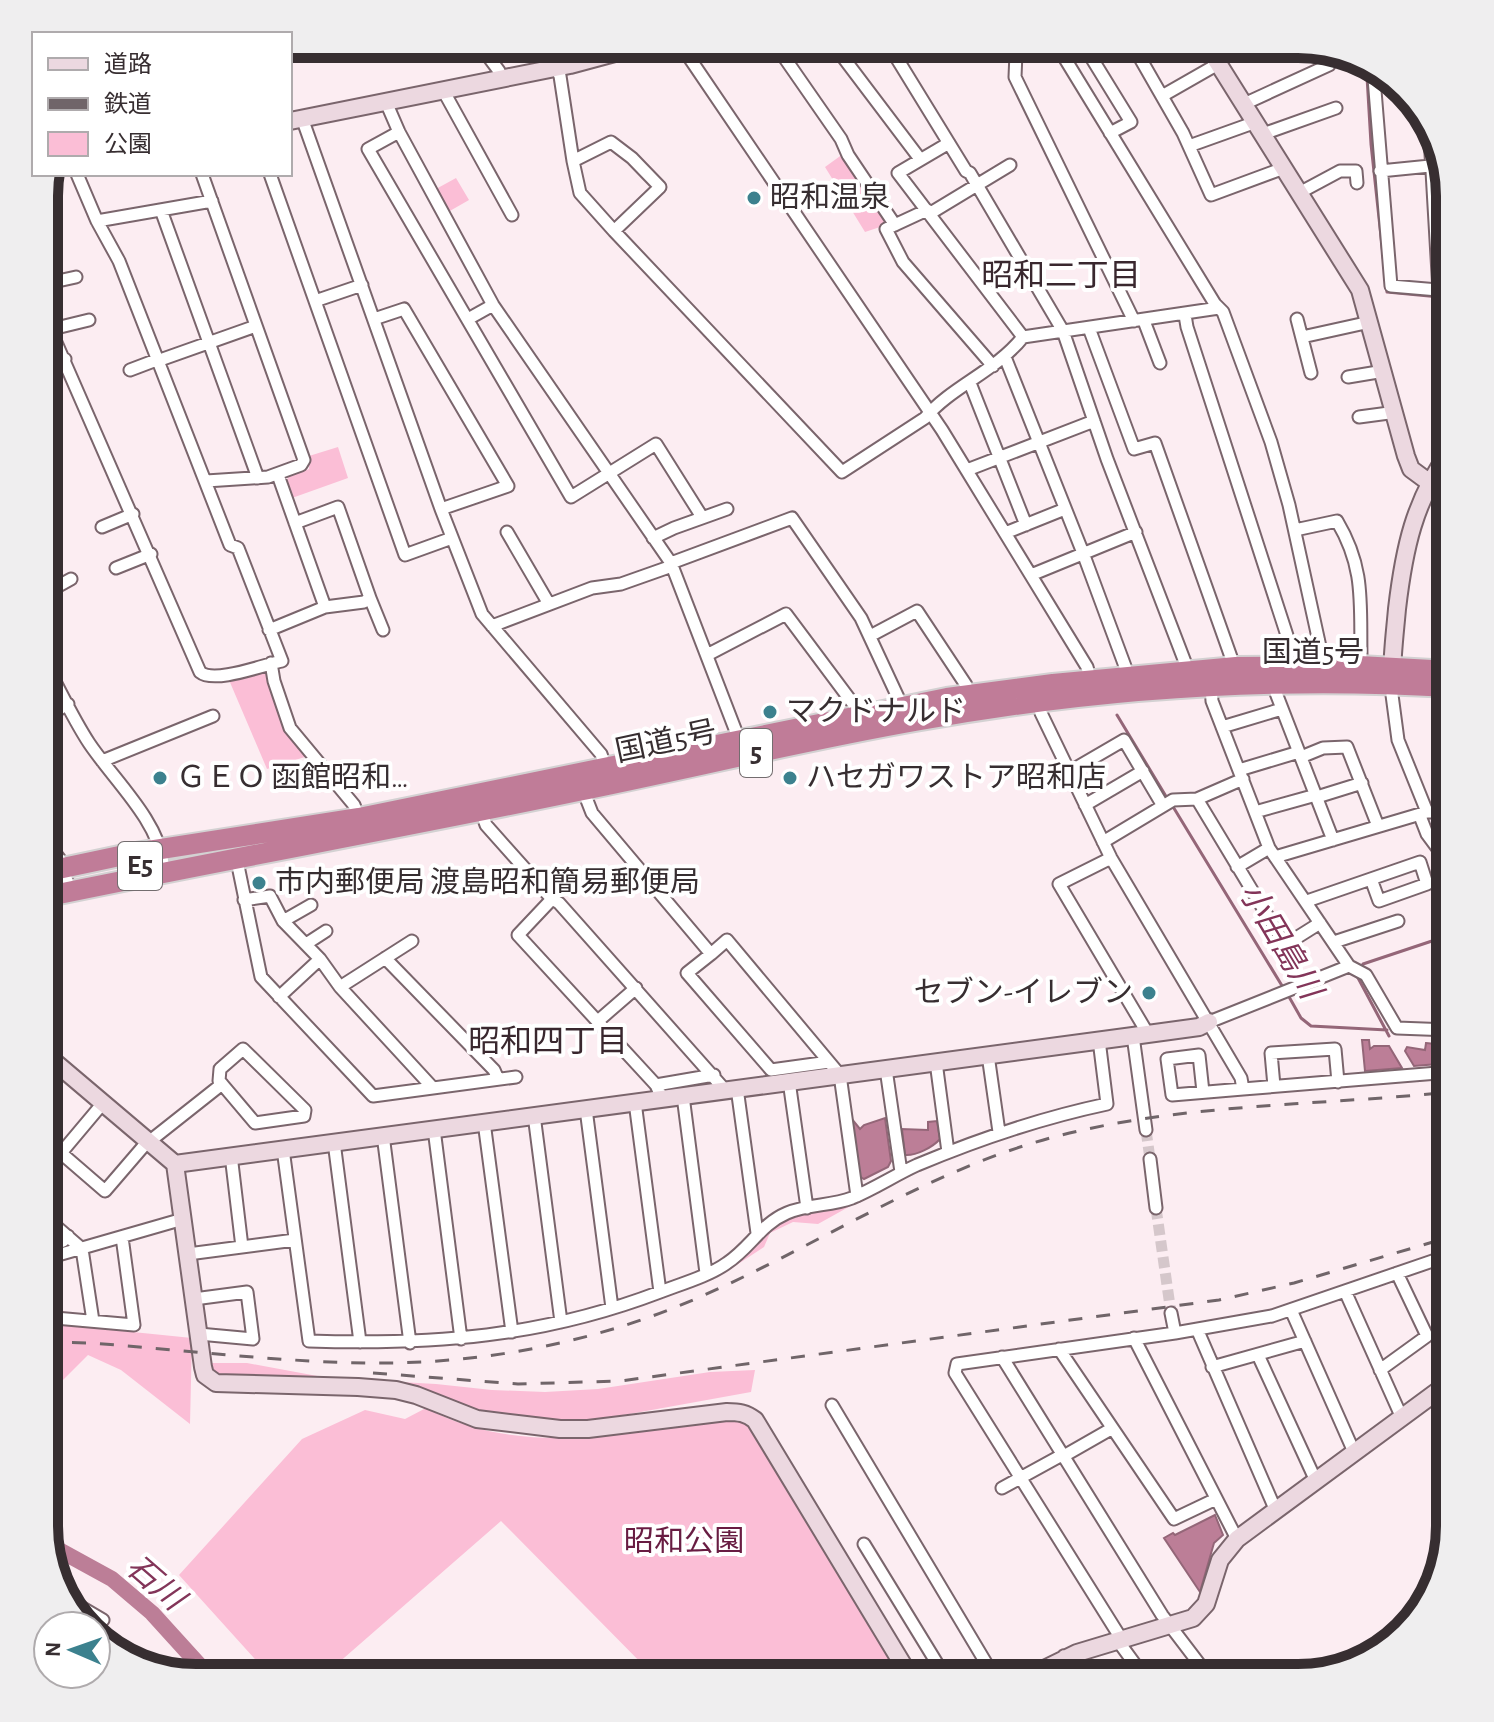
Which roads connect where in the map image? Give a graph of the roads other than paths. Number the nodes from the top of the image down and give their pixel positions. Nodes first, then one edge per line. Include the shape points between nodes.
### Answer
1 (489, 58) edge
2 (552, 58) edge
3 (596, 58) edge
4 (689, 58) edge
5 (785, 58) edge
6 (844, 58) edge
7 (897, 58) edge
8 (1016, 58) edge
9 (1066, 58) edge
10 (1092, 58) edge
11 (1140, 58) edge
12 (1215, 58) edge
13 (1225, 58) edge
14 (1329, 62) edge
15 (1218, 63) junction
16 (558, 68) junction
17 (499, 71) dead end
18 (1374, 81) edge
19 (443, 90) junction
20 (1162, 96) junction
21 (386, 102) junction
22 (1244, 104) junction
23 (1336, 108) dead end
24 (296, 120) edge
25 (1259, 128) junction
26 (399, 132) junction
27 (1110, 133) junction
28 (949, 143) junction
29 (1189, 146) junction
30 (920, 159) junction
31 (573, 161) junction
32 (1010, 165) dead end
33 (1432, 166) edge
34 (1284, 168) junction
35 (1380, 171) junction
36 (78, 176) edge
37 (203, 176) edge
38 (271, 176) edge
39 (1357, 183) dead end
40 (977, 185) junction
41 (1299, 193) junction
42 (212, 201) junction
43 (161, 210) junction
44 (928, 212) junction
45 (512, 215) dead end
46 (97, 221) junction
47 (895, 225) junction
48 (614, 231) junction
49 (76, 277) dead end
50 (58, 281) edge
51 (362, 285) junction
52 (1436, 290) edge
53 (315, 301) junction
54 (493, 305) junction
55 (1219, 308) junction
56 (1185, 315) junction
57 (374, 319) junction
58 (468, 319) junction
59 (1297, 319) dead end
60 (89, 320) dead end
61 (1139, 321) junction
62 (1370, 322) junction
63 (256, 326) junction
64 (58, 328) edge
65 (1089, 328) junction
66 (1063, 331) junction
67 (1023, 337) junction
68 (1302, 337) junction
69 (209, 342) junction
70 (58, 343) edge
71 (1005, 357) junction
72 (65, 359) junction
73 (159, 359) junction
74 (58, 362) edge
75 (1160, 363) dead end
76 (993, 366) junction
77 (130, 370) dead end
78 (1378, 372) dead end
79 (1311, 373) dead end
80 (1348, 377) dead end
81 (970, 383) junction
82 (929, 413) junction
83 (1389, 413) dead end
84 (1359, 417) dead end
85 (1094, 421) junction
86 (1038, 443) junction
87 (999, 457) junction
88 (967, 470) junction
89 (1436, 473) edge
90 (610, 474) junction
91 (278, 475) junction
92 (258, 478) junction
93 (206, 481) junction
94 (1430, 483) junction
95 (441, 509) junction
96 (727, 509) dead end
97 (1065, 509) junction
98 (133, 514) junction
99 (702, 517) junction
100 (295, 523) junction
101 (1026, 525) junction
102 (102, 527) dead end
103 (1295, 530) junction
104 (507, 532) dead end
105 (1136, 532) junction
106 (1005, 533) junction
107 (452, 538) junction
108 (653, 538) junction
109 (1083, 553) junction
110 (151, 554) junction
111 (671, 565) junction
112 (116, 568) dead end
113 (1031, 575) junction
114 (71, 579) dead end
115 (58, 586) edge
116 (370, 598) junction
117 (549, 604) junction
118 (325, 607) junction
119 (492, 626) junction
120 (269, 630) junction
121 (383, 630) dead end
122 (870, 636) junction
123 (1293, 654) dead end
124 (707, 655) junction
125 (1361, 655) dead end
126 (1231, 657) dead end
127 (271, 663) junction
128 (1324, 665) junction
129 (1188, 670) junction
130 (1436, 674) edge
131 (1129, 677) junction
132 (1392, 682) junction
133 (966, 685) dead end
134 (1211, 685) junction
135 (58, 686) edge
136 (1436, 686) edge
137 (1093, 689) junction
138 (1276, 693) dead end
139 (1035, 695) junction
140 (68, 704) junction
141 (854, 705) dead end
142 (902, 706) junction
143 (1282, 709) junction
144 (58, 710) edge
145 (213, 716) dead end
146 (1222, 727) junction
147 (742, 748) junction
148 (1300, 754) junction
149 (102, 761) junction
150 (606, 768) junction
151 (1143, 771) junction
152 (1069, 772) junction
153 (1241, 775) junction
154 (1362, 783) junction
155 (583, 790) junction
156 (1316, 796) junction
157 (1197, 799) junction
158 (478, 803) junction
159 (1085, 805) junction
160 (1163, 806) junction
161 (1255, 812) junction
162 (1436, 813) edge
163 (1423, 814) junction
164 (359, 818) junction
165 (1378, 826) junction
166 (1333, 840) junction
167 (1103, 842) junction
168 (1436, 846) edge
169 (234, 849) junction
170 (1272, 852) junction
171 (162, 856) junction
172 (1111, 858) junction
173 (1237, 867) junction
174 (61, 878) edge
175 (1371, 879) junction
176 (552, 899) junction
177 (244, 900) junction
178 (1307, 901) junction
179 (311, 905) dead end
180 (283, 921) junction
181 (1398, 921) dead end
182 (1320, 923) junction
183 (326, 931) dead end
184 (412, 941) dead end
185 (1334, 942) junction
186 (306, 944) junction
187 (711, 954) junction
188 (385, 958) junction
189 (320, 959) junction
190 (1356, 969) junction
191 (340, 987) junction
192 (636, 988) junction
193 (279, 997) junction
194 (598, 1021) junction
195 (1209, 1022) junction
196 (1436, 1029) edge
197 (1140, 1035) junction
198 (1099, 1040) junction
199 (988, 1055) junction
200 (936, 1062) junction
201 (58, 1065) edge
202 (834, 1069) junction
203 (886, 1069) junction
204 (1436, 1073) edge
205 (714, 1075) junction
206 (516, 1077) dead end
207 (780, 1078) junction
208 (498, 1079) junction
209 (1338, 1082) junction
210 (222, 1084) junction
211 (1274, 1086) junction
212 (433, 1088) junction
213 (731, 1089) junction
214 (1243, 1089) junction
215 (659, 1092) junction
216 (1203, 1092) dead end
217 (683, 1096) junction
218 (635, 1102) junction
219 (103, 1103) junction
220 (586, 1109) junction
221 (534, 1115) junction
222 (484, 1122) junction
223 (434, 1129) junction
224 (1146, 1130) tunnel mouth
225 (999, 1132) junction
226 (383, 1135) junction
227 (149, 1142) junction
228 (334, 1142) junction
229 (283, 1149) junction
230 (948, 1152) junction
231 (231, 1155) junction
232 (1150, 1159) tunnel mouth
233 (175, 1164) junction
234 (901, 1172) junction
235 (857, 1196) junction
236 (807, 1208) junction
237 (1156, 1208) tunnel mouth
238 (183, 1219) junction
239 (58, 1228) edge
240 (757, 1233) junction
241 (68, 1236) junction
242 (122, 1237) junction
243 (295, 1240) junction
244 (58, 1243) edge
245 (242, 1247) junction
246 (82, 1249) junction
247 (188, 1254) junction
248 (58, 1255) edge
249 (1436, 1260) edge
250 (706, 1273) junction
251 (1397, 1273) junction
252 (1345, 1291) junction
253 (660, 1292) junction
254 (194, 1299) junction
255 (612, 1308) junction
256 (1291, 1310) junction
257 (1171, 1313) tunnel mouth
258 (58, 1318) edge
259 (93, 1321) junction
260 (561, 1322) junction
261 (1197, 1329) junction
262 (512, 1332) junction
263 (1175, 1333) junction
264 (199, 1334) junction
265 (1134, 1338) junction
266 (461, 1339) junction
267 (1305, 1341) junction
268 (360, 1342) junction
269 (410, 1343) junction
270 (1059, 1349) junction
271 (1258, 1355) junction
272 (1002, 1357) junction
273 (1212, 1367) junction
274 (1380, 1370) junction
275 (1436, 1392) edge
276 (832, 1405) dead end
277 (1402, 1418) junction
278 (1111, 1429) junction
279 (1354, 1452) junction
280 (1062, 1456) junction
281 (1020, 1478) junction
282 (1316, 1481) junction
283 (1002, 1488) dead end
284 (1216, 1499) junction
285 (1276, 1511) junction
286 (1237, 1539) junction
287 (864, 1544) dead end
288 (1171, 1626) junction
289 (1120, 1640) junction
290 (1065, 1658) junction
291 (903, 1664) edge
292 (937, 1664) edge
293 (987, 1664) edge
294 (1053, 1664) edge
295 (1069, 1664) edge
296 (1136, 1664) edge
297 (1200, 1664) edge

1 - 17 street
2 - 16 street
3 - 16 street
4 - 82 street
5 - 47 street
6 - 30 street
7 - 28 street
8 - 61 street via 1015,77
9 - 27 street
10 - 27 street via 1131,122
11 - 20 street
12 - 15 street
13 - 15 street
14 - 22 street
15 - 20 street
15 - 22 street
16 - 19 street
16 - 31 street
18 - 35 street
19 - 21 street
19 - 45 street
20 - 29 street
21 - 24 street
21 - 26 street
22 - 25 street
23 - 25 street
24 - 51 street
25 - 29 street
25 - 34 street
26 - 54 street
26 - 58 street via 368,149
27 - 55 street
28 - 30 street
28 - 40 street
29 - 34 street via 1211,195
30 - 44 street via 898,173
31 - 48 street via 580,193
31 - 48 street via 611,142 660,187
32 - 40 street
33 - 35 street
34 - 41 street
35 - 52 street via 1391,286
36 - 46 street
37 - 42 street
38 - 53 street
39 - 41 street via 1356,171 1340,171
40 - 44 street
40 - 66 street
41 - 62 street via 1360,290
42 - 43 street
42 - 63 street
43 - 46 street
43 - 69 street
44 - 47 street
44 - 67 street
46 - 73 street
47 - 76 street via 886,229 903,262
48 - 82 street via 842,472
49 - 50 street
51 - 53 street
51 - 57 street
53 - 107 street via 405,555
54 - 58 street
54 - 90 street
55 - 56 street
55 - 103 street via 1244,363
56 - 61 street
56 - 123 street
57 - 95 street
57 - 95 street via 404,309 508,486
58 - 90 street via 571,497
59 - 68 street
60 - 64 street
61 - 65 street
61 - 75 street
62 - 68 street
62 - 94 street via 1406,456 1411,469
63 - 69 street
63 - 91 street via 304,460
65 - 66 street
65 - 126 street via 1134,449 1155,443
66 - 67 street
66 - 85 street
67 - 71 street
68 - 79 street
69 - 73 street
69 - 92 street
70 - 72 street
71 - 76 street
71 - 86 street
72 - 74 street
72 - 98 street
73 - 77 street
73 - 93 street
76 - 81 street
78 - 80 street
81 - 82 street
81 - 87 street
82 - 88 street
83 - 84 street
85 - 86 street
85 - 105 street
86 - 87 street
86 - 97 street
87 - 88 street
87 - 101 street
88 - 106 street
89 - 94 street
90 - 99 street via 656,444
90 - 108 street
91 - 92 street
91 - 100 street
92 - 93 street
93 - 120 street
94 - 132 street via 1411,524 1402,563
95 - 107 street
96 - 99 street
97 - 101 street
97 - 109 street
98 - 102 street
98 - 110 street
99 - 108 street
100 - 116 street via 338,507
100 - 118 street
101 - 106 street
103 - 125 street via 1337,521 1351,545 1360,579
103 - 128 street
104 - 117 street
105 - 109 street
105 - 129 street
106 - 113 street
107 - 119 street via 482,614
108 - 111 street
109 - 113 street
109 - 131 street
110 - 112 street
110 - 127 street via 203,675
111 - 117 street
111 - 122 street via 792,518
111 - 124 street
113 - 137 street via 1087,667
114 - 115 street
116 - 118 street
116 - 121 street
117 - 119 street
118 - 120 street
119 - 150 street via 601,754
120 - 127 street via 282,661
122 - 133 street via 917,611
122 - 142 street
124 - 141 street via 786,614
124 - 147 street
127 - 164 street via 290,728
128 - 129 highway, 国道5号 / 5
128 - 132 highway, 国道5号 / 5
129 - 131 highway, 国道5号 / 5
130 - 132 highway, 国道5号 / 5
131 - 137 highway, 国道5号 / 5
132 - 134 highway, 国道5号 / 5
132 - 136 highway, 国道5号 / 5
132 - 163 street via 1398,740
134 - 137 highway, 国道5号 / 5
134 - 146 street
135 - 140 street
137 - 139 highway, 国道5号 / 5
138 - 143 street
139 - 142 highway, 国道5号 / 5
139 - 147 highway, 国道5号 / 5
139 - 152 street
140 - 144 street
140 - 149 street
142 - 147 highway, 国道5号 / 5
143 - 146 street
143 - 148 street
145 - 149 street
146 - 153 street
147 - 150 highway, 国道5号 / 5
147 - 155 highway, 国道5号 / 5
148 - 153 street
148 - 154 street via 1347,747
148 - 156 street
149 - 171 street via 152,828
150 - 158 highway, 国道5号 / 5
151 - 152 street via 1124,740
151 - 159 street
151 - 160 street
152 - 159 street
153 - 157 street
153 - 161 street
154 - 156 street
154 - 165 street
155 - 158 highway, 国道5号 / 5
155 - 187 street via 592,813
156 - 161 street
156 - 166 street
157 - 160 street
157 - 173 street
158 - 164 highway, 国道5号 / 5
158 - 169 highway, 国道5号 / 5
158 - 176 street via 486,825
159 - 167 street
160 - 167 street
161 - 170 street
162 - 163 street
163 - 165 street
163 - 168 street
164 - 169 highway, 国道5号 / 5
165 - 166 street
166 - 170 street
167 - 172 street
169 - 171 highway, E5 via 216,856
169 - 174 highway, 国道5号 / 5
169 - 177 street
170 - 173 street
170 - 178 street
171 - 174 highway, E5
172 - 195 street
172 - 197 street via 1059,884
173 - 182 street via 1285,945
175 - 175 street via 1420,862 1427,884 1379,901
175 - 178 street
176 - 192 street
176 - 194 street via 518,935
177 - 180 street via 270,896
177 - 193 street via 261,977
178 - 182 street
179 - 180 street
180 - 186 street
181 - 185 street
182 - 185 street
183 - 186 street
184 - 188 street
185 - 190 street
186 - 189 street
187 - 202 street via 727,940
187 - 207 street via 687,973
188 - 191 street
188 - 208 street
189 - 191 street
189 - 193 street
190 - 195 street via 1285,990
190 - 196 street via 1397,1028
191 - 212 street
192 - 194 street
192 - 205 street
193 - 212 street via 373,1096
194 - 215 street
195 - 197 street
195 - 214 street
197 - 198 street
197 - 224 street
198 - 199 street
198 - 225 street via 1107,1104
199 - 200 street
199 - 225 street
200 - 203 street
200 - 230 street
201 - 219 street
202 - 203 street
202 - 207 street
202 - 235 street
203 - 234 street
204 - 209 street
205 - 213 street
205 - 215 street
206 - 208 street
207 - 213 street
207 - 236 street
208 - 212 street
209 - 211 street
209 - 211 street via 1335,1049 1271,1053
210 - 210 street via 220,1069 243,1049 305,1110 304,1116 255,1123
210 - 227 street
211 - 214 street
213 - 217 street
213 - 240 street
214 - 216 street
215 - 217 street
215 - 218 street
217 - 250 street
218 - 220 street
218 - 253 street
219 - 227 street
219 - 227 street via 61,1153 105,1191
220 - 221 street
220 - 255 street
221 - 222 street
221 - 260 street
222 - 223 street
222 - 262 street
223 - 226 street
223 - 266 street
225 - 230 street
226 - 228 street
226 - 269 street
227 - 233 street
228 - 229 street
228 - 268 street
229 - 231 street
229 - 243 street
230 - 234 street
231 - 233 street
231 - 245 street
232 - 237 street
233 - 238 street
234 - 235 street
235 - 236 street
236 - 240 street via 789,1212
238 - 242 street
238 - 247 street
239 - 241 street
240 - 250 street via 728,1263
241 - 244 street
241 - 246 street
242 - 246 street
242 - 259 street via 134,1325
243 - 245 street
243 - 268 street via 309,1341
245 - 247 street
246 - 248 street
246 - 259 street
247 - 254 street
249 - 251 street
250 - 253 street
251 - 252 street
251 - 274 street via 1427,1336
252 - 256 street
252 - 274 street
253 - 255 street
254 - 264 street
254 - 264 street via 247,1292 253,1339
255 - 260 street
256 - 261 street
256 - 267 street
257 - 263 street
258 - 259 street
260 - 262 street
261 - 263 street
261 - 273 street
262 - 266 street
263 - 265 street
264 - 291 street via 205,1375 216,1383 396,1390 477,1419 560,1429 727,1412 748,1415
265 - 270 street
265 - 284 street
266 - 269 street
267 - 271 street
267 - 279 street
268 - 269 street
270 - 272 street
270 - 278 street
271 - 273 street
271 - 282 street
272 - 280 street
272 - 281 street via 957,1364 955,1373
273 - 285 street
274 - 277 street
275 - 277 street
276 - 293 street
277 - 279 street
278 - 280 street
278 - 284 street via 1174,1519
279 - 282 street
280 - 281 street
280 - 288 street
281 - 283 street
281 - 289 street
282 - 285 street
284 - 286 street
285 - 286 street
286 - 288 street via 1220,1560 1202,1609
287 - 292 street
288 - 289 street
288 - 297 street
289 - 290 street
289 - 296 street
290 - 294 street
290 - 295 street

